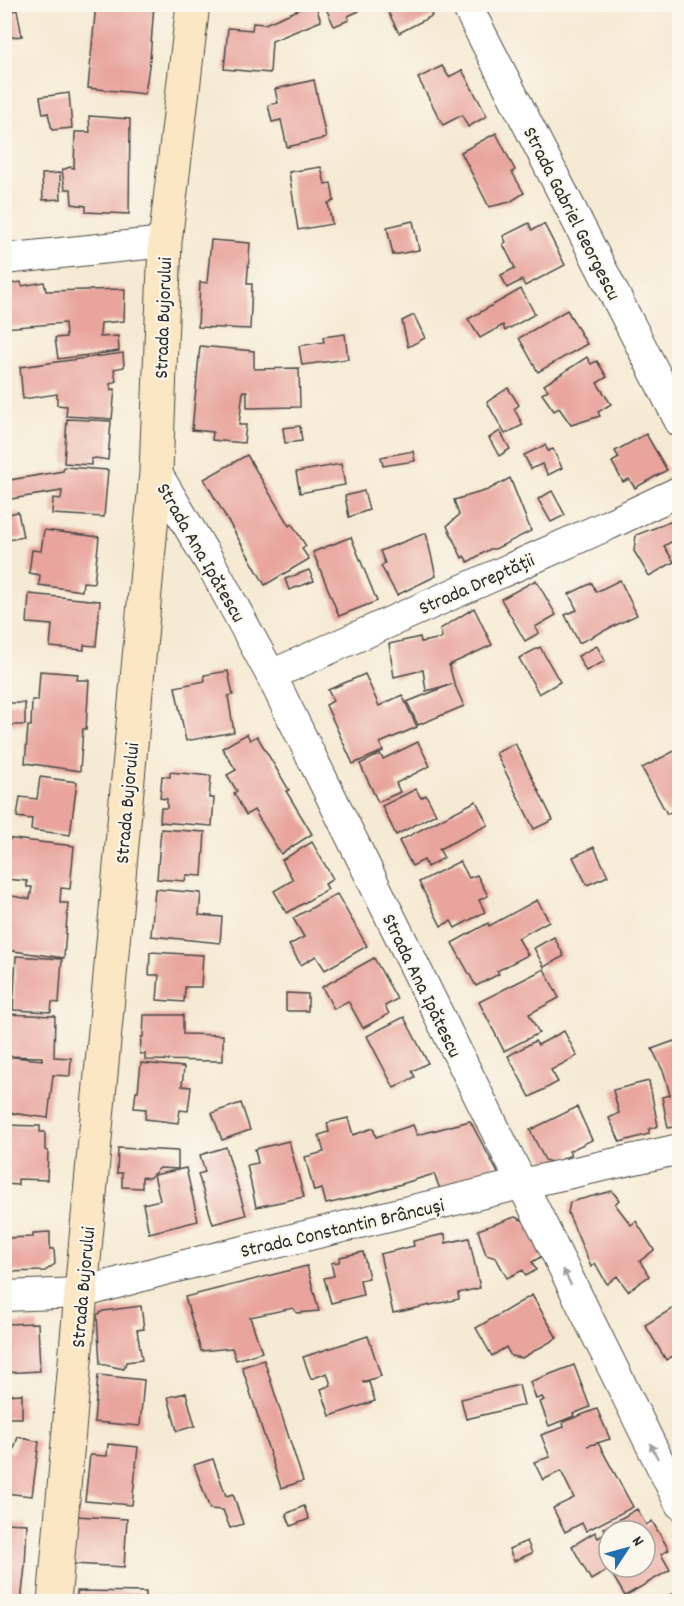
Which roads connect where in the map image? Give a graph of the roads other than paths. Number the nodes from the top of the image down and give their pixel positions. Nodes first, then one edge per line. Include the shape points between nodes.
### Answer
1 (193, 4) edge
2 (466, 4) edge
3 (165, 242) junction
4 (4, 259) edge
5 (680, 422) edge
6 (156, 472) junction
7 (680, 491) edge
8 (271, 675) junction
9 (680, 1149) edge
10 (521, 1185) junction
11 (81, 1293) junction
12 (4, 1296) edge
13 (680, 1504) edge
14 (54, 1602) edge

1 - 3 street, Strada Bujorului
2 - 5 street, Strada Gabriel Georgescu
3 - 4 street
3 - 6 street, Strada Bujorului
6 - 8 street, Strada Ana Ipătescu
6 - 11 street, Strada Bujorului
7 - 8 street, Strada Dreptății
8 - 10 street, Strada Ana Ipătescu
9 - 10 street, Strada Constantin Brâncuși
10 - 11 street, Strada Constantin Brâncuși
13 -> 10 street, Strada Ana Ipătescu
11 - 12 street, Strada Constantin Brâncuși
11 - 14 street, Strada Bujorului

